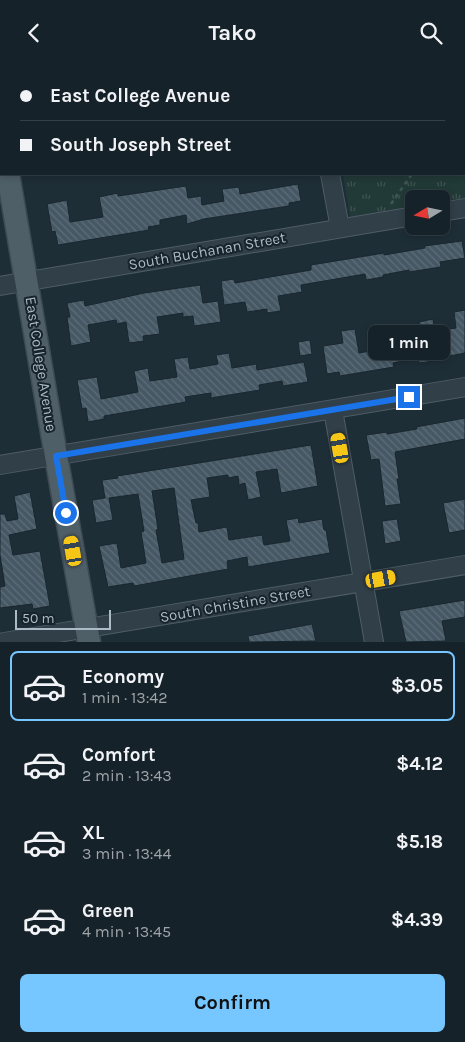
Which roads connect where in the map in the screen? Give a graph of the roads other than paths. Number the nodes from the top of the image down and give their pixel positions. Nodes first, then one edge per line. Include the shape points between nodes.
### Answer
1 (8, 175) edge
2 (330, 175) edge
3 (465, 208) edge
4 (450, 210) edge
5 (405, 218) edge
6 (340, 229) junction
7 (27, 282) junction
8 (0, 286) edge
9 (465, 387) edge
10 (333, 410) junction
11 (56, 456) junction
12 (0, 465) edge
13 (465, 565) edge
14 (364, 582) junction
15 (88, 635) edge
16 (4, 642) edge
17 (374, 642) edge

1 - 7 main road, East College Avenue
2 - 6 street
3 - 4 street
5 - 6 street, South Buchanan Street
6 - 7 street, South Buchanan Street
7 - 8 street, South Buchanan Street
7 - 11 main road, East College Avenue
9 - 10 street
10 - 11 street
10 - 14 street
11 - 12 street
11 - 15 main road, East College Avenue
13 - 14 street, South Christine Street
14 - 15 street, South Christine Street
14 - 17 street
15 - 16 street, South Christine Street

